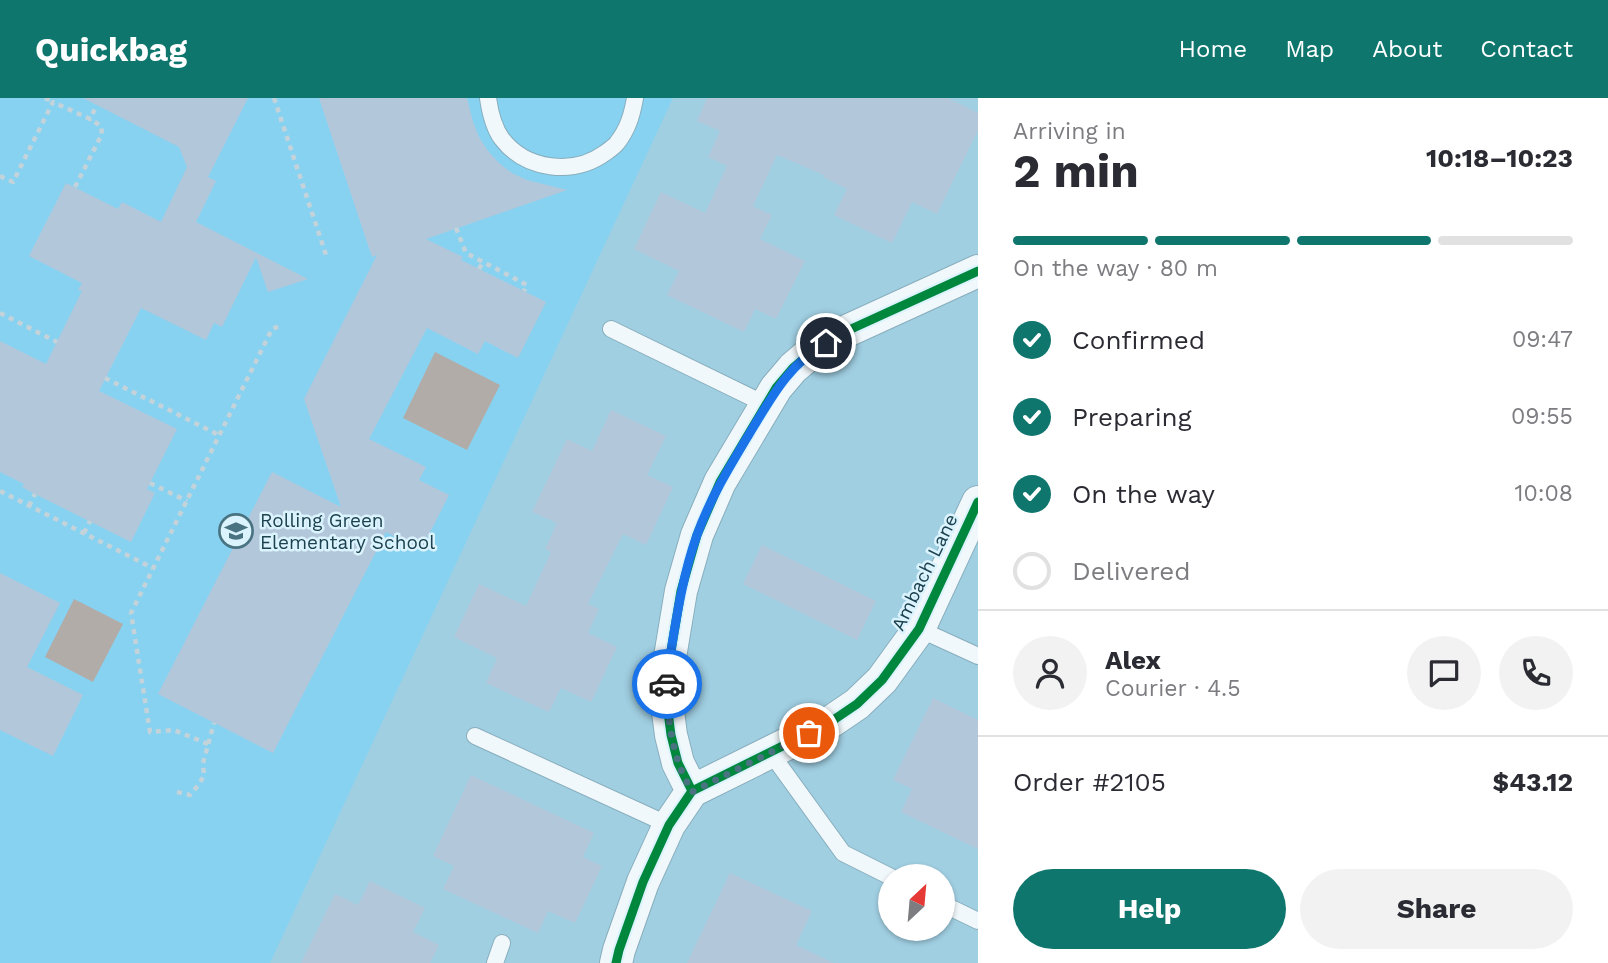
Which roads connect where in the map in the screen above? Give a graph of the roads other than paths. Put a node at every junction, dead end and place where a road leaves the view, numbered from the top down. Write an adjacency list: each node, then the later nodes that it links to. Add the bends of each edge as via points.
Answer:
1 (488, 98): 2 (lane, via 502,139 521,156 545,166 570,168 595,160 616,145)
2 (636, 98)
3 (978, 271): 5 (street, via 814,350 776,388)
4 (611, 328): 5 (lane)
5 (766, 405): 11 (street, via 720,482 697,535 681,591 667,675 667,704 678,763)
6 (978, 502): 7 (street, Ambach Lane)
7 (919, 629): 8 (lane); 10 (street, Ambach Lane, via 882,680 857,704)
8 (978, 656)
9 (475, 736): 12 (lane)
10 (770, 752): 11 (street, Ambach Lane); 13 (lane, via 843,853)
11 (692, 792): 12 (street)
12 (669, 825): 18 (street, via 643,882)
13 (878, 870)
14 (956, 910): 15 (lane)
15 (978, 921)
16 (502, 943): 17 (lane)
17 (495, 963)
18 (616, 963)

